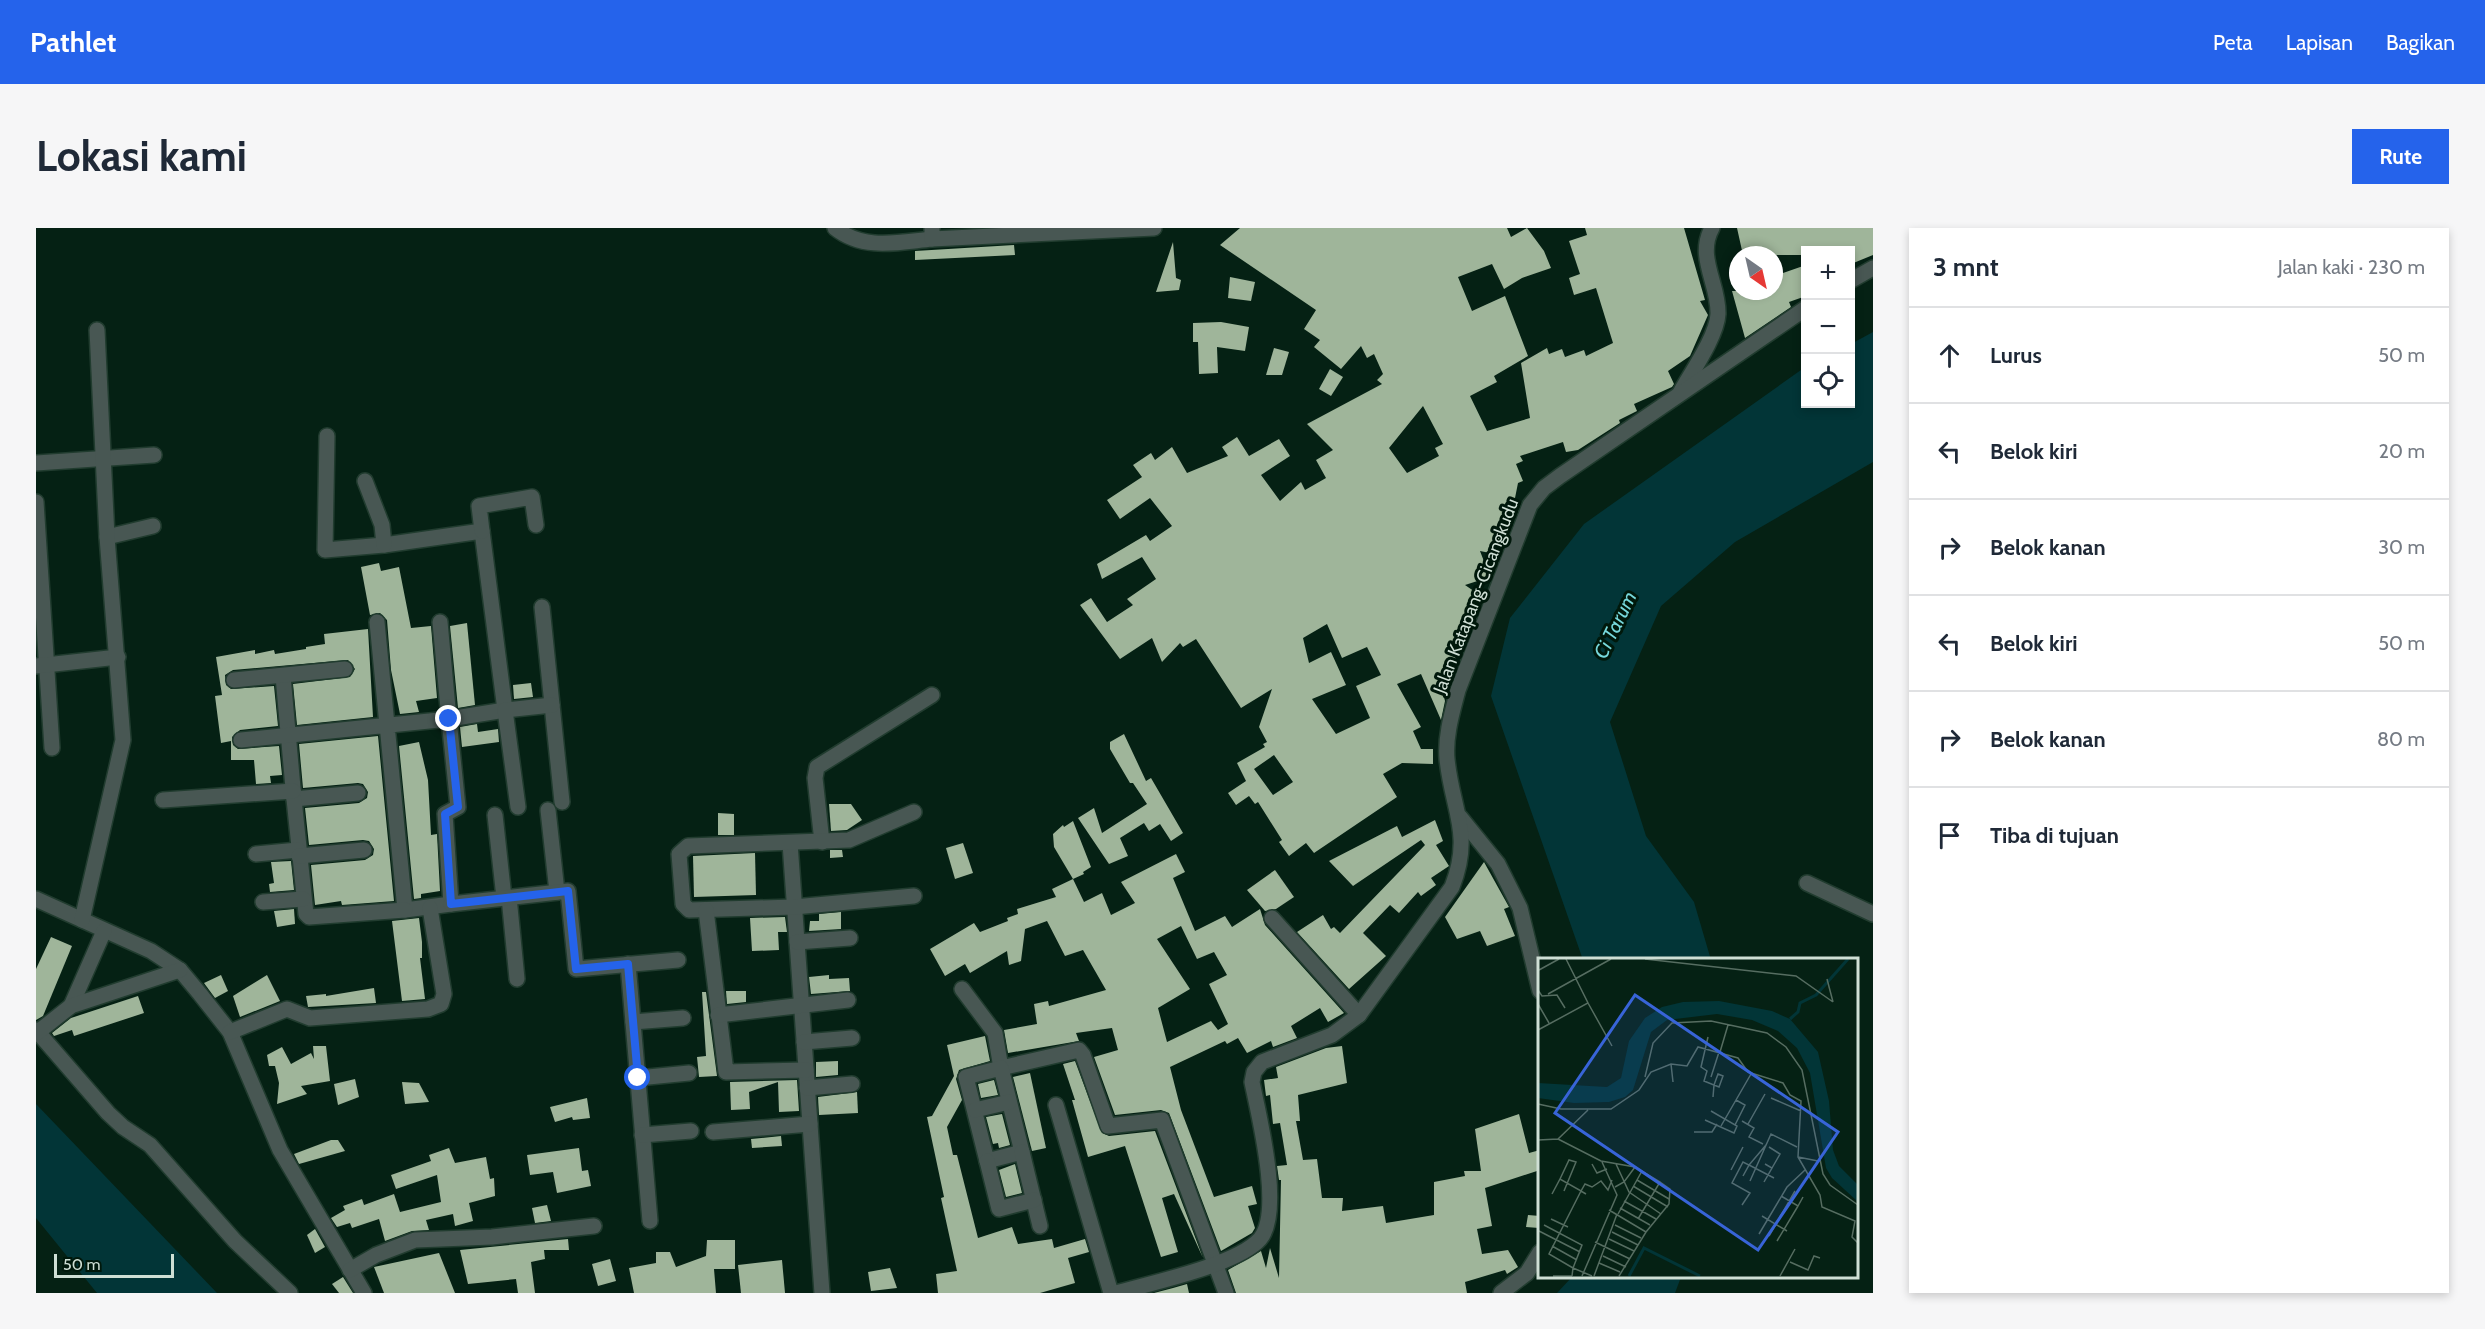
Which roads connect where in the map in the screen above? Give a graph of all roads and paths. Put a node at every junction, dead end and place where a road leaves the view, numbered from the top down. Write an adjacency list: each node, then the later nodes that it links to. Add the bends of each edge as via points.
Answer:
1 (835, 228): 5 (street, via 855,240 874,244)
2 (1152, 228): 4 (street)
3 (1712, 228): 10 (street, Jalan Katapang-Cicangkudu, via 1705,250 1718,316)
4 (1087, 229): 5 (street)
5 (932, 233)
6 (1873, 268): 7 (street)
7 (1855, 279)
8 (1801, 311): 10 (street)
9 (97, 330): 13 (street)
10 (1678, 396): 46 (street, Jalan Katapang-Cicangkudu, via 1560,476 1530,505 1450,718 1447,760)
11 (327, 436): 21 (street, via 325,550)
12 (154, 455): 13 (street)
13 (103, 458): 14 (street); 20 (street)
14 (36, 463)
15 (365, 481): 21 (street, via 382,525)
16 (36, 502): 26 (street)
17 (536, 525): 19 (street, via 532,497 479,506)
18 (153, 526): 20 (street)
19 (482, 531): 21 (street); 32 (street)
20 (107, 537): 25 (street)
21 (384, 545)
22 (542, 607): 31 (street)
23 (377, 622): 34 (street)
24 (440, 622): 33 (street)
25 (118, 657): 26 (street); 66 (street, via 121,760)
26 (41, 666): 37 (street)
27 (345, 669): 28 (street)
28 (284, 676): 29 (street); 35 (street)
29 (234, 680)
30 (932, 695): 47 (street, via 817,767)
31 (552, 705): 32 (street); 41 (street)
32 (505, 711): 33 (street); 42 (street)
33 (449, 719): 34 (street); 59 (street, via 458,807 445,814)
34 (385, 727): 35 (street); 62 (street)
35 (289, 735): 36 (street); 39 (street)
36 (241, 740)
37 (52, 748)
38 (358, 793): 39 (street)
39 (294, 795): 40 (street); 50 (street)
40 (163, 800)
41 (562, 802)
42 (518, 807)
43 (548, 810): 53 (street)
44 (914, 812): 47 (street, via 860,837)
45 (495, 815): 56 (street)
46 (1460, 817): 74 (street, via 1498,864 1520,908); 80 (street, Jalan Katapang-Cicangkudu, via 1460,869 1452,887)
47 (822, 842): 48 (street)
48 (790, 843): 60 (street); 63 (street, via 683,848 679,854 684,907)
49 (364, 850): 50 (street)
50 (299, 853): 51 (street); 55 (street)
51 (256, 854)
52 (1807, 883): 64 (street)
53 (557, 892): 56 (street); 71 (street, via 568,891 576,969)
54 (914, 896): 60 (street)
55 (303, 898): 58 (street); 62 (street, via 303,911 309,917)
56 (506, 898): 59 (street); 73 (street)
57 (36, 899): 66 (street)
58 (263, 902)
59 (451, 904): 61 (street)
60 (794, 907): 63 (street); 69 (street)
61 (430, 908): 62 (street); 84 (street, via 444,994 441,1004 428,1009 310,1018 287,1009)
62 (405, 910)
63 (706, 910): 79 (street)
64 (1873, 914)
65 (1272, 918): 80 (street)
66 (82, 920): 67 (street)
67 (104, 931): 72 (street, via 151,951); 78 (street)
68 (850, 938): 69 (street)
69 (797, 942): 77 (street)
70 (678, 960): 71 (street)
71 (628, 964): 82 (street)
72 (180, 970): 78 (street); 84 (street)
73 (517, 979)
74 (1538, 983)
75 (962, 990): 87 (street, via 995,1033)
76 (848, 1000): 77 (street)
77 (801, 1004): 79 (street); 86 (street)
78 (71, 1006): 83 (street)
79 (718, 1015): 88 (street, via 728,1073)
80 (1359, 1015): 107 (street, Jalan Katapang-Cicangkudu, via 1332,1035 1262,1062 1254,1072 1252,1082 1269,1182 1269,1215 1260,1239 1234,1257)
81 (683, 1018): 82 (street)
82 (633, 1022): 90 (street)
83 (37, 1031): 109 (street, via 108,1113 150,1145 235,1241)
84 (230, 1032): 108 (street, via 280,1150)
85 (852, 1038): 86 (street)
86 (804, 1042): 88 (street)
87 (1000, 1068): 93 (street); 95 (street, via 966,1077); 107 (street, via 1079,1050 1108,1126 1162,1120)
88 (806, 1070): 92 (street)
89 (689, 1073): 90 (street)
90 (638, 1078): 99 (street)
91 (852, 1084): 92 (street)
92 (807, 1088): 96 (street)
93 (1009, 1102): 95 (street); 100 (street)
94 (1056, 1106): 112 (street)
95 (975, 1110): 101 (street)
96 (810, 1124): 98 (street); 111 (street)
97 (691, 1131): 99 (street)
98 (713, 1132)
99 (642, 1135): 103 (street)
100 (1022, 1152): 101 (street); 102 (street)
101 (987, 1161): 102 (street, via 999,1209)
102 (1034, 1200): 105 (street)
103 (650, 1221)
104 (594, 1226): 108 (street, via 492,1237 415,1240)
105 (1040, 1226)
106 (1538, 1255): 114 (street, via 1527,1273)
107 (1216, 1263): 112 (street, Jalan Katapang-Cicangkudu); 113 (street)
108 (350, 1270): 110 (street)
109 (290, 1293)
110 (364, 1293)
111 (822, 1293)
112 (1113, 1293)
113 (1226, 1293)
114 (1501, 1293)

